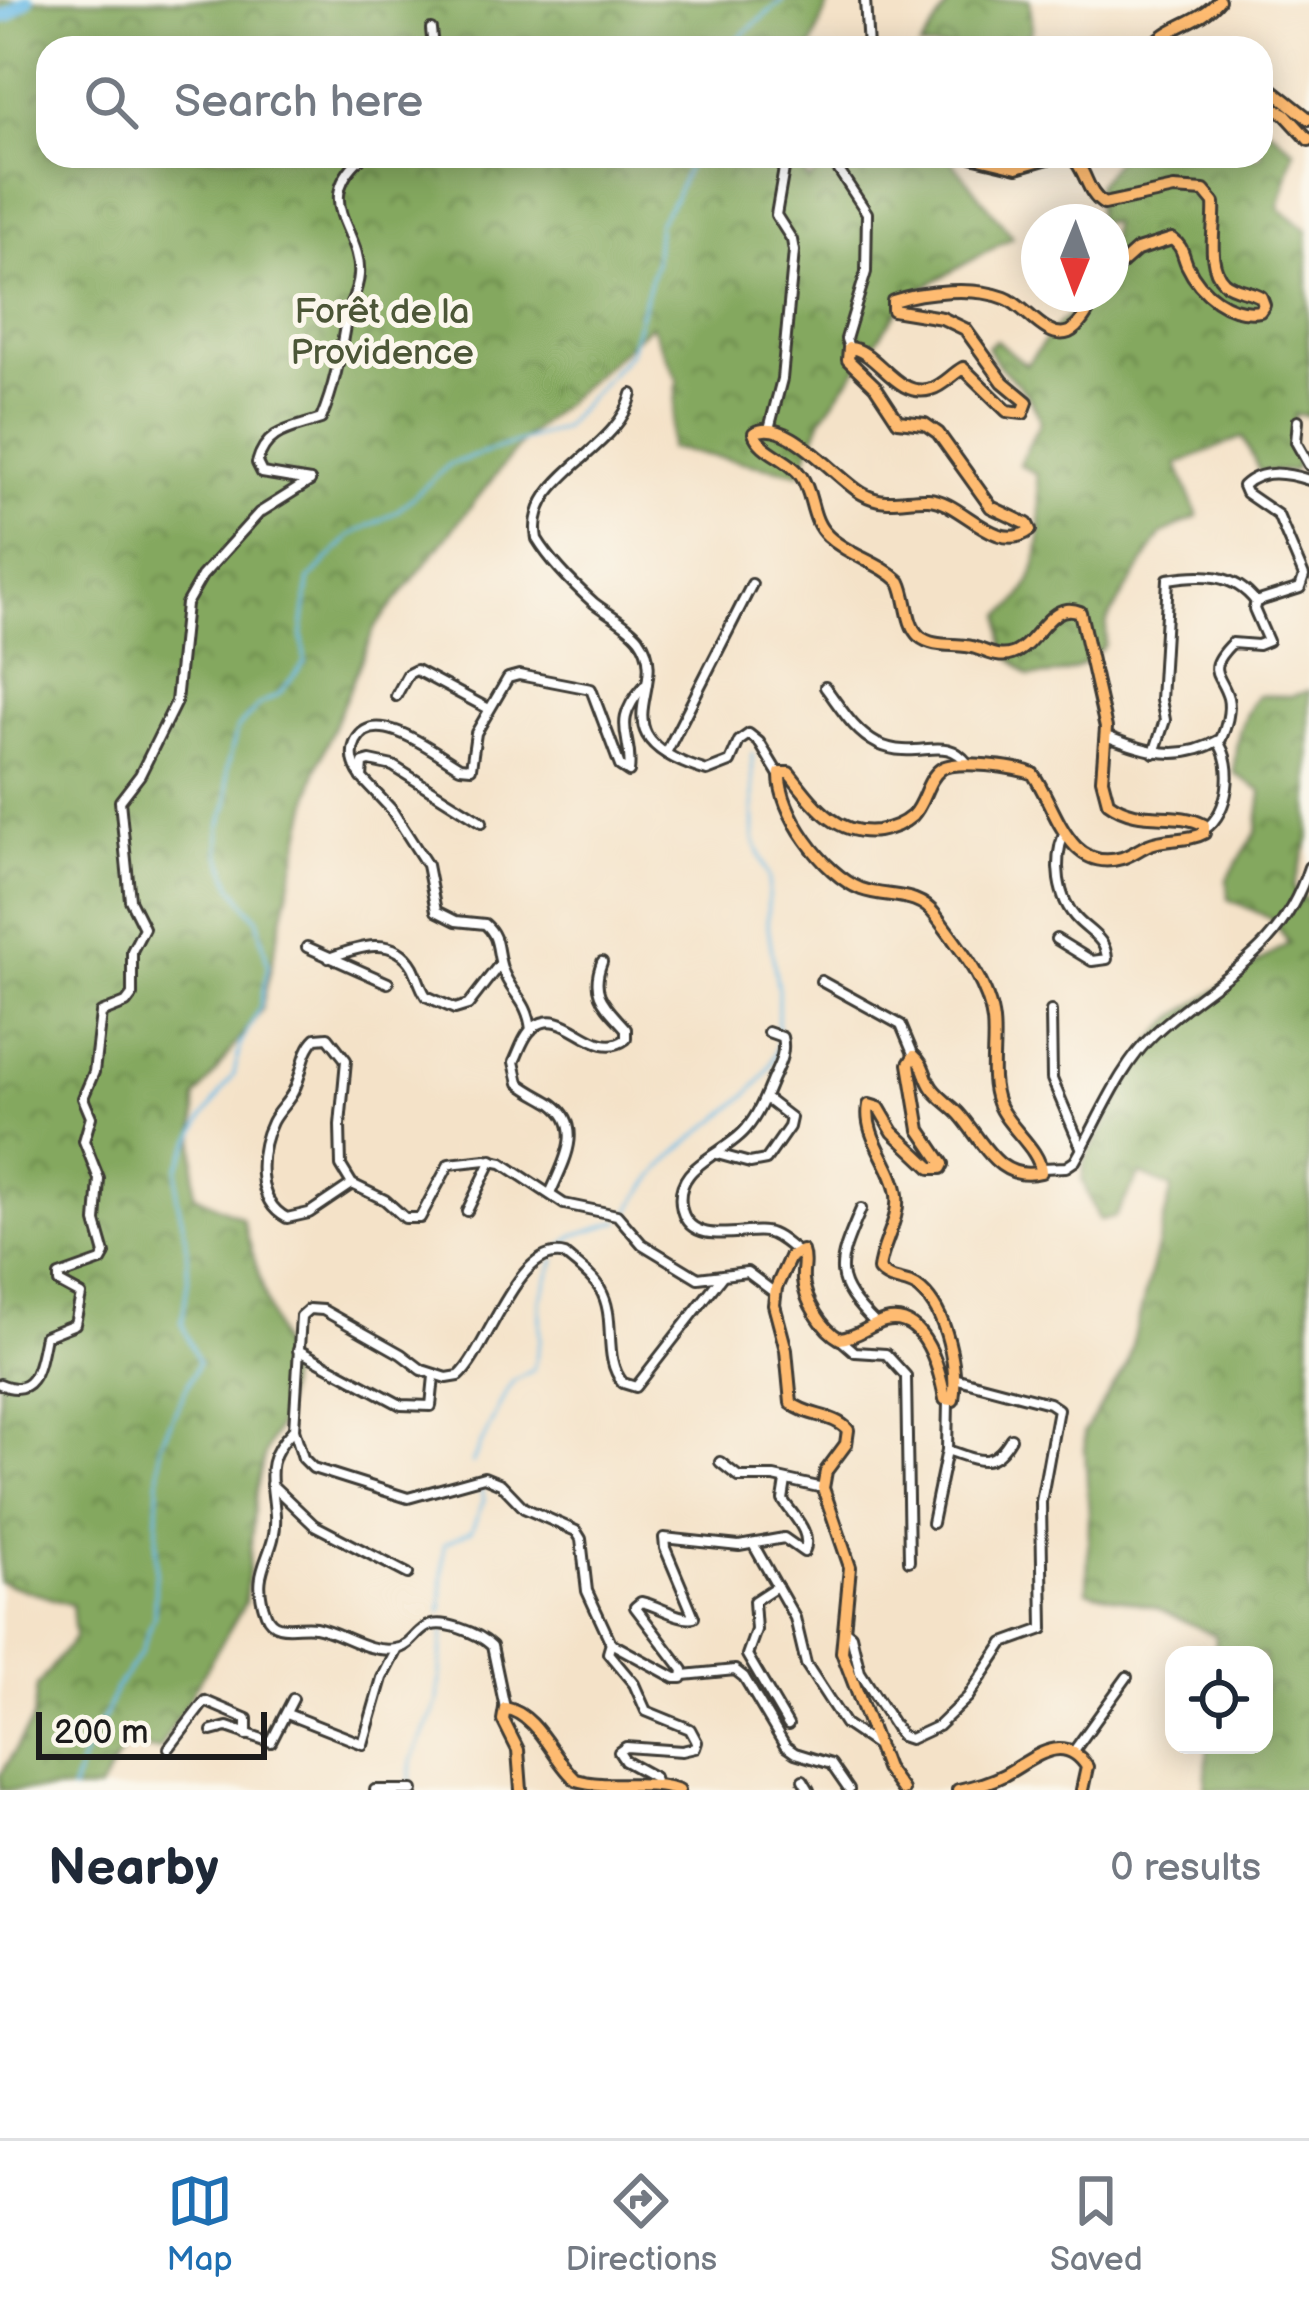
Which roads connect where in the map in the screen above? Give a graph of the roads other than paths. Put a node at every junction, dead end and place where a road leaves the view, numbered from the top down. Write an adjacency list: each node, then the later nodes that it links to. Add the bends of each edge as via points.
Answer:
1 (865, 0): 5 (street)
2 (1220, 0): 6 (main road)
3 (431, 28): 4 (street)
4 (432, 36)
5 (867, 36)
6 (1160, 36)
7 (1273, 90): 9 (main road)
8 (1273, 108): 10 (main road)
9 (1309, 118)
10 (1309, 140)
11 (353, 168): 72 (street, via 343,181 340,216 360,268 334,386 321,419 274,435 257,463 262,473 310,481 259,513 202,576 186,604 176,702 120,801 130,900 144,928 132,951 132,995 100,1013 83,1098 105,1255 59,1276 81,1295 75,1324 45,1336 38,1369 22,1388)
12 (784, 168): 24 (street, via 776,215 794,251)
13 (837, 168): 21 (street, via 866,213 866,272)
14 (1083, 168): 16 (main road)
15 (1104, 204): 17 (main road, via 1204,191 1214,203 1219,274 1264,305 1240,312 1216,300 1172,239)
16 (1104, 204)
17 (1129, 257)
18 (1021, 307): 21 (main road, via 999,296 936,293 893,301 899,314 942,318 971,334 1027,402 1023,413 1007,411 963,368 937,387 915,389)
19 (1027, 312): 20 (main road, via 1063,333)
20 (1085, 312)
21 (849, 348): 24 (main road, via 848,360 892,416 932,427 984,499 1024,521 1028,532 991,532 936,500 877,501 799,441)
22 (632, 394): 29 (street, via 619,426 552,487 535,527 543,549 639,639)
23 (1298, 420): 25 (street, via 1296,442)
24 (769, 429): 33 (main road, via 755,430 755,440 799,472 824,532 903,587 916,633 1007,656 1059,612 1080,612)
25 (1309, 465)
26 (1309, 480): 28 (street, via 1271,474 1243,486 1278,515 1304,576 1300,588)
27 (752, 584): 35 (street)
28 (1256, 602): 34 (street, via 1268,641 1236,641 1223,651 1216,674 1228,704); 36 (street, via 1235,580 1171,578 1165,720)
29 (646, 685): 32 (street, via 626,714 629,772 587,685 512,675); 35 (street, via 644,732)
30 (825, 686): 37 (street, via 876,743 910,753 946,746)
31 (396, 696): 32 (street, via 416,670)
32 (490, 709): 39 (street, via 471,768 398,731 373,728 353,750)
33 (1106, 736): 36 (street); 41 (main road, via 1108,802 1131,815 1196,820)
34 (1217, 742): 36 (street); 41 (street, via 1227,760 1225,797)
35 (666, 753): 38 (street, via 717,770 749,734)
36 (1154, 753)
37 (968, 765): 38 (main road, via 940,769 908,820 873,831 837,824 789,773); 42 (main road, via 1033,774)
38 (779, 775): 59 (main road, via 792,821 841,876 862,890 929,907 968,964 991,1010 996,1099)
39 (362, 778): 40 (street, via 366,761 393,766); 48 (street, via 427,865 436,911 490,928)
40 (482, 822)
41 (1205, 829): 42 (main road, via 1106,861 1078,851)
42 (1064, 834): 44 (street, via 1063,896 1104,944 1107,959 1092,961)
43 (1309, 867): 56 (street, via 1286,922 1267,944 1150,1038)
44 (1056, 939)
45 (307, 947): 46 (street)
46 (329, 958): 48 (street, via 382,945 412,965 426,996 455,1009 468,1005); 50 (street)
47 (602, 962): 52 (street, via 599,998 626,1029 623,1043 600,1046 557,1023)
48 (500, 964): 52 (street)
49 (821, 981): 54 (street, via 901,1025)
50 (388, 983)
51 (1051, 1011): 56 (street, via 1052,1079)
52 (531, 1030): 61 (street, via 515,1077 561,1112 571,1132)
53 (768, 1032): 55 (street, via 784,1044)
54 (914, 1056): 59 (main road, via 993,1159 1021,1174); 71 (main road, via 920,1130 943,1164 932,1168 892,1132 879,1108 868,1107 897,1192 879,1270 925,1294)
55 (765, 1098): 57 (street, via 746,1129); 57 (street, via 791,1118 770,1156 756,1163)
56 (1081, 1151): 59 (street, via 1066,1167)
57 (716, 1153): 64 (street, via 683,1184 686,1219 719,1235 765,1232)
58 (493, 1160): 60 (street, via 449,1164 415,1220); 61 (street); 63 (street)
59 (1042, 1168)
60 (352, 1184): 60 (street, via 309,1213 287,1217 262,1178 271,1125 316,1038 328,1037 346,1060 339,1149)
61 (550, 1194): 65 (street, via 574,1208 617,1215 642,1244 698,1278)
62 (861, 1209): 67 (street, via 841,1273 854,1304)
63 (467, 1210)
64 (796, 1251): 66 (main road); 68 (main road, via 806,1258 808,1298)
65 (723, 1275): 66 (street, via 747,1272); 70 (street, via 632,1387 613,1367 600,1289 565,1255 550,1252 501,1306 466,1369)
66 (775, 1293): 80 (main road, via 791,1403 848,1430)
67 (877, 1325): 68 (main road); 73 (main road, via 892,1320 913,1329 931,1349)
68 (840, 1339): 83 (street, via 855,1352 886,1354 906,1376)
69 (297, 1349): 70 (street, via 408,1407 431,1406); 70 (street, via 301,1316 316,1308); 74 (street)
70 (434, 1376)
71 (953, 1377): 73 (main road); 86 (street, via 1058,1409 1040,1502 1043,1629 1004,1643 968,1697 910,1739 863,1677)
72 (0, 1384)
73 (948, 1402): 76 (street)
74 (294, 1429): 79 (street, via 274,1454); 87 (street, via 303,1458 320,1472 408,1498 484,1477 524,1508 568,1525 581,1539 587,1591)
75 (1011, 1438): 76 (street, via 994,1460)
76 (947, 1450): 81 (street)
77 (720, 1462): 78 (street, via 739,1477)
78 (786, 1481): 80 (street); 82 (street, via 782,1500 808,1549 800,1552 784,1538)
79 (270, 1483): 84 (street, via 314,1525); 88 (street, via 275,1530 259,1585 267,1618)
80 (823, 1489): 86 (main road, via 848,1555)
81 (932, 1523)
82 (753, 1544): 85 (street); 89 (street, via 664,1538 694,1616 635,1607)
83 (909, 1561)
84 (408, 1574)
85 (777, 1586): 94 (street, via 754,1601 747,1654); 97 (street, via 806,1664 845,1724)
86 (844, 1630): 97 (main road, via 844,1662)
87 (610, 1643): 89 (street); 101 (street, via 608,1653 645,1710 696,1738 689,1750 619,1752)
88 (398, 1649): 92 (street, via 436,1624 485,1640); 93 (street, via 363,1744)
89 (683, 1675): 108 (street, via 744,1676 785,1746 831,1764)
90 (1127, 1677): 99 (street)
91 (293, 1699): 93 (street)
92 (505, 1708): 101 (main road, via 545,1738 576,1780); 105 (main road)
93 (286, 1714): 96 (street, via 271,1742)
94 (788, 1724)
95 (212, 1731): 96 (street)
96 (247, 1735): 98 (street, via 248,1719 205,1701)
97 (876, 1745): 109 (main road)
98 (169, 1748)
99 (1073, 1752): 110 (main road, via 1046,1750); 111 (main road, via 1088,1767)
100 (803, 1780): 107 (street)
101 (656, 1786): 106 (main road)
102 (402, 1788): 103 (street); 104 (street)
103 (375, 1790)
104 (413, 1790)
105 (521, 1790)
106 (679, 1790)
107 (808, 1790)
108 (849, 1790)
109 (902, 1790)
110 (958, 1790)
111 (1082, 1790)

